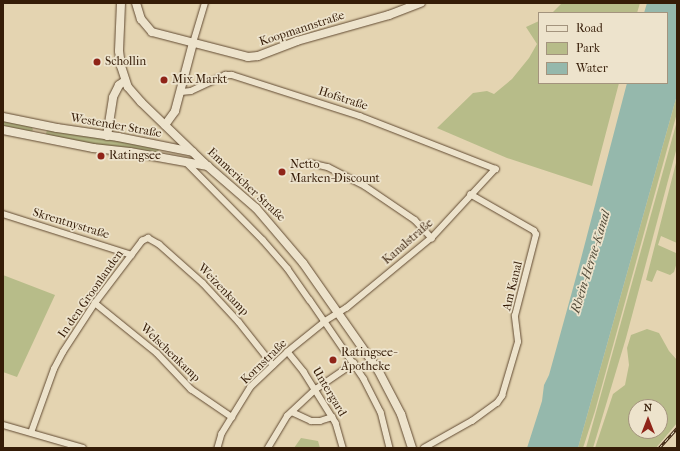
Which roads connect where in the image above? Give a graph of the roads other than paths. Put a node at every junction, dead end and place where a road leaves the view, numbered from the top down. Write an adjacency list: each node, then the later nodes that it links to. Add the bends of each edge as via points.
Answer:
1 (121, 3): 6 (main road, Emmericher Straße, via 119,51)
2 (136, 3): 5 (main road, Koopmannstraße, via 141,18 152,32)
3 (205, 3): 5 (street)
4 (420, 3): 5 (main road, Koopmannstraße, via 253,57)
5 (193, 43): 7 (main road)
6 (125, 81): 10 (main road, Emmericher Straße, via 134,95); 13 (main road, via 119,85 113,97)
7 (181, 92): 10 (main road, via 175,111); 18 (street, Hofstraße, via 191,91 225,75 232,75 360,116)
8 (3, 117): 9 (main road, Westender Straße)
9 (35, 124): 12 (main road, via 36,130); 13 (main road, Westender Straße)
10 (165, 125): 14 (main road, Emmericher Straße)
11 (3, 130): 12 (main road, Westender Straße)
12 (31, 136): 15 (main road, Westender Straße)
13 (108, 136): 14 (main road, Westender Straße)
14 (194, 152): 15 (main road, via 191,160); 17 (main road, Emmericher Straße)
15 (186, 162): 17 (main road, Westender Straße); 19 (street, Emmericher Straße)
16 (310, 163): 23 (street, via 328,167 365,186 416,220)
17 (204, 164): 19 (street); 26 (main road, Emmericher Straße, via 240,193 271,224)
18 (496, 169): 20 (street, Kanalstraße)
19 (198, 173): 27 (street, Emmericher Straße, via 288,269)
20 (471, 195): 23 (street, Kanalstraße); 43 (street, Am Kanal, via 534,231 536,235 516,316 518,342 502,396 497,403 472,421)
21 (3, 214): 24 (street, Skrentnystraße)
22 (148, 238): 24 (street, In den Groonlanden, via 142,241); 30 (street, Weizenkamp, via 154,240 203,283 239,322)
23 (432, 238): 26 (street, Kanalstraße)
24 (132, 255): 25 (street, In den Groonlanden)
25 (95, 303): 33 (street, Welschenkamp, via 157,353 191,389); 36 (street, In den Groonlanden, via 54,369)
26 (339, 313): 27 (street, Kanalstraße); 42 (main road, Emmericher Straße, via 378,370 396,403)
27 (325, 322): 28 (street, Kornstraße); 29 (street, Emmericher Straße)
28 (288, 352): 30 (street, Kornstraße); 31 (street, Untergard)
29 (354, 363): 31 (street); 41 (street, Emmericher Straße, via 381,412)
30 (273, 365): 33 (street, Kornstraße, via 251,387)
31 (316, 389): 32 (street); 34 (street, Untergard)
32 (292, 412): 34 (street, via 311,421); 39 (street)
33 (232, 417): 38 (street, Kornstraße, via 222,434)
34 (332, 417): 40 (street, Untergard)
35 (3, 425): 36 (street)
36 (31, 433): 37 (street)
37 (83, 448)
38 (218, 448)
39 (268, 448)
40 (343, 448)
41 (390, 448)
42 (412, 448)
43 (424, 448)

